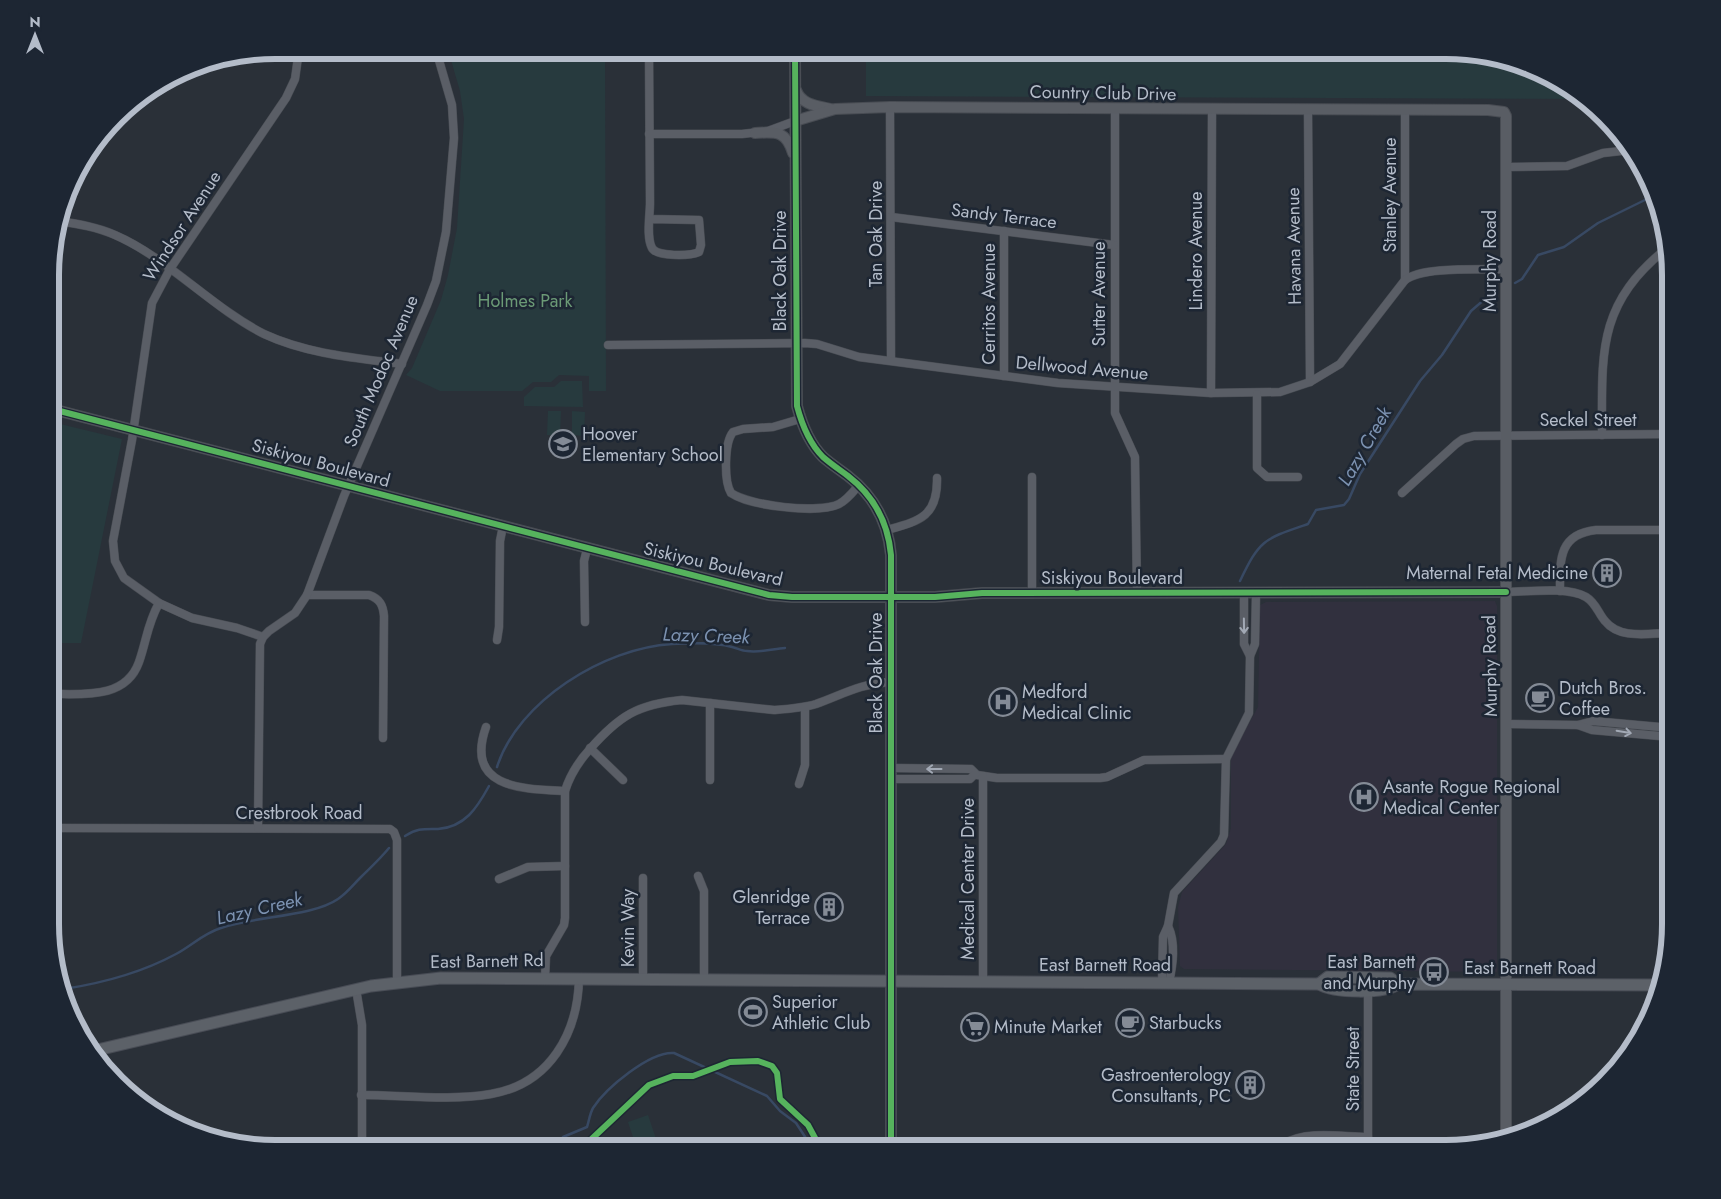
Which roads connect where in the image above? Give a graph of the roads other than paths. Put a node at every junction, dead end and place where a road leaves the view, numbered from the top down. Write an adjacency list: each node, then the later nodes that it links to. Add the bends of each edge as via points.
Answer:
1 (298, 59): 24 (street, Windsor Avenue, via 296,79 286,98)
2 (439, 59): 30 (street, South Modoc Avenue, via 454,119 446,232 436,281)
3 (649, 59): 14 (street)
4 (795, 59): 5 (street, Black Oak Drive)
5 (795, 88): 7 (street, via 798,96 806,102); 12 (street, Black Oak Drive)
6 (890, 107): 7 (street, Country Club Drive); 8 (street, Country Club Drive); 18 (street, Tan Oak Drive)
7 (835, 109): 12 (street, Country Club Drive)
8 (1115, 110): 9 (street, Country Club Drive); 22 (street, Sutter Avenue)
9 (1212, 110): 10 (street, Country Club Drive); 34 (street, Lindero Avenue)
10 (1308, 110): 11 (street, Country Club Drive); 32 (street, Havana Avenue)
11 (1405, 110): 17 (street, Country Club Drive, via 1504,112); 26 (street, Stanley Avenue)
12 (795, 122): 13 (street, Country Club Drive); 16 (street, Black Oak Drive)
13 (755, 133): 14 (street, Country Club Drive); 16 (street, via 782,135 790,143)
14 (649, 134): 19 (street)
15 (1623, 150): 17 (street, via 1610,151 1567,166)
16 (795, 159): 27 (street, Black Oak Drive)
17 (1506, 167): 25 (street, Murphy Road)
18 (891, 217): 21 (street, Sandy Terrace); 29 (street, Tan Oak Drive)
19 (650, 219): 19 (street, via 699,220 699,252 657,253 650,242)
20 (65, 223): 24 (street, via 116,235)
21 (1004, 231): 22 (street, Sandy Terrace); 31 (street, Cerritos Avenue)
22 (1114, 245): 33 (street, Sutter Avenue)
23 (1661, 253): 39 (street, via 1626,287 1611,319 1603,349)
24 (170, 269): 30 (street, via 234,316 267,335 306,349); 38 (street, Windsor Avenue, via 152,303)
25 (1506, 269): 26 (street, via 1426,272); 41 (street, Murphy Road)
26 (1405, 280): 32 (street, Dellwood Avenue, via 1340,364)
27 (795, 343): 28 (street, Dellwood Avenue); 29 (street, Dellwood Avenue, via 817,344 859,357); 37 (street, Black Oak Drive, via 795,390)
28 (608, 345)
29 (891, 360): 31 (street, Dellwood Avenue)
30 (402, 364): 46 (street, South Modoc Avenue)
31 (1004, 376): 33 (street, Dellwood Avenue)
32 (1310, 382): 35 (street, Dellwood Avenue, via 1286,391)
33 (1114, 388): 34 (street, Dellwood Avenue); 55 (street, Sutter Avenue, via 1116,421 1135,457)
34 (1211, 393): 35 (street, Dellwood Avenue)
35 (1256, 394): 44 (street, via 1257,468 1267,477)
36 (59, 411): 38 (street, Siskiyou Boulevard)
37 (800, 419): 45 (street, Black Oak Drive, via 820,453); 45 (street, via 773,428 733,432 727,444 727,484 732,493 762,503 821,508 838,504)
38 (133, 430): 46 (street, Siskiyou Boulevard); 60 (street, Windsor Avenue, via 113,552 124,578)
39 (1602, 434): 40 (street, Seckel Street); 41 (street, Seckel Street)
40 (1662, 434)
41 (1506, 436): 47 (street, Seckel Street, via 1463,439); 53 (street, Murphy Road)
42 (1032, 477): 54 (street)
43 (937, 478): 49 (street, via 937,490 930,510 914,522)
44 (1298, 478)
45 (859, 485): 49 (street, Black Oak Drive, via 878,509)
46 (348, 486): 48 (street, Siskiyou Boulevard); 58 (street, South Modoc Avenue)
47 (1402, 493)
48 (503, 526): 51 (street, Siskiyou Boulevard); 64 (street)
49 (887, 530): 59 (street, Black Oak Drive, via 891,555)
50 (1662, 530): 52 (street, via 1584,531 1562,552)
51 (587, 549): 59 (street, Siskiyou Boulevard, via 769,595); 61 (street, via 584,561)
52 (1560, 591): 53 (street, Siskiyou Boulevard); 62 (street, Siskiyou Boulevard, via 1586,597 1605,622 1618,631)
53 (1506, 592): 57 (street, Siskiyou Boulevard); 70 (street, Murphy Road)
54 (1032, 593): 55 (street, Siskiyou Boulevard); 59 (street, Siskiyou Boulevard)
55 (1137, 593): 56 (street, Siskiyou Boulevard)
56 (1244, 594): 57 (street, Siskiyou Boulevard); 65 (street, one-way to 65, via 1244,644)
57 (1256, 594): 65 (street, via 1255,644)
58 (307, 595): 63 (street, South Modoc Avenue, via 295,613); 75 (street, via 369,595 382,604)
59 (891, 597): 66 (street, Black Oak Drive)
60 (159, 603): 63 (street, Windsor Avenue, via 192,618); 67 (street, via 148,625 139,662 125,684 101,693)
61 (585, 622)
62 (1662, 633)
63 (263, 637): 85 (street, via 258,660)
64 (497, 640)
65 (1250, 656): 77 (street, via 1248,719)
66 (890, 682): 69 (street, via 859,686); 78 (street, Black Oak Drive)
67 (59, 694)
68 (710, 703): 69 (street, via 774,710); 76 (street, via 682,700 638,709 614,722); 81 (street)
69 (805, 707): 82 (street, via 805,765)
70 (1507, 724): 71 (street); 100 (street, Murphy Road)
71 (1578, 725): 73 (street, via 1593,721); 74 (street, one-way to 74, via 1592,730)
72 (486, 727): 83 (street, via 482,739 483,756 490,773 497,780 524,789)
73 (1662, 727)
74 (1662, 736)
75 (384, 738)
76 (590, 748): 80 (street); 83 (street, via 573,772)
77 (1226, 759): 79 (street, Medical Center Drive, via 1144,760 1100,778); 97 (street, via 1224,835 1215,850 1174,893 1163,937)
78 (891, 774): 79 (street, Medical Center Drive, via 971,769); 94 (street, Black Oak Drive)
79 (979, 775): 95 (street, Medical Center Drive)
80 (623, 780)
81 (710, 780)
82 (799, 784)
83 (565, 792): 86 (street)
84 (59, 828): 85 (street, Crestbrook Road)
85 (258, 828): 96 (street, Crestbrook Road, via 384,828 394,832 397,845)
86 (565, 866): 89 (street, via 528,867); 90 (street, via 564,925 546,956)
87 (698, 876): 93 (street, via 704,891)
88 (643, 878): 92 (street, Kevin Way)
89 (499, 879)
90 (545, 978): 91 (main road, East Barnett Rd); 96 (main road, East Barnett Rd, via 450,978)
91 (579, 978): 92 (main road, East Barnett Rd); 105 (street, via 578,1001 569,1034 554,1057 524,1082 475,1096)
92 (643, 978): 93 (main road, East Barnett Rd)
93 (704, 980): 94 (main road, East Barnett Rd)
94 (890, 981): 95 (main road, East Barnett Road); 109 (street, Black Oak Drive)
95 (983, 981): 97 (main road, East Barnett Road)
96 (397, 982): 102 (main road, East Barnett Rd)
97 (1166, 982): 98 (main road, East Barnett Road)
98 (1319, 984): 99 (main road, East Barnett Road, via 1328,977 1337,977 1390,978); 103 (main road, East Barnett Road, via 1328,989)
99 (1398, 984): 100 (main road, East Barnett Road); 103 (main road, East Barnett Road, via 1390,990)
100 (1507, 985): 101 (main road, East Barnett Road); 106 (street, Murphy Road)
101 (1653, 985)
102 (356, 989): 104 (main road, East Barnett Rd); 105 (street, via 362,1025)
103 (1368, 990): 107 (street, State Street)
104 (99, 1050)
105 (362, 1095): 108 (street)
106 (1506, 1132)
107 (1368, 1137): 110 (street)
108 (362, 1140)
109 (892, 1140)
110 (1290, 1140)

